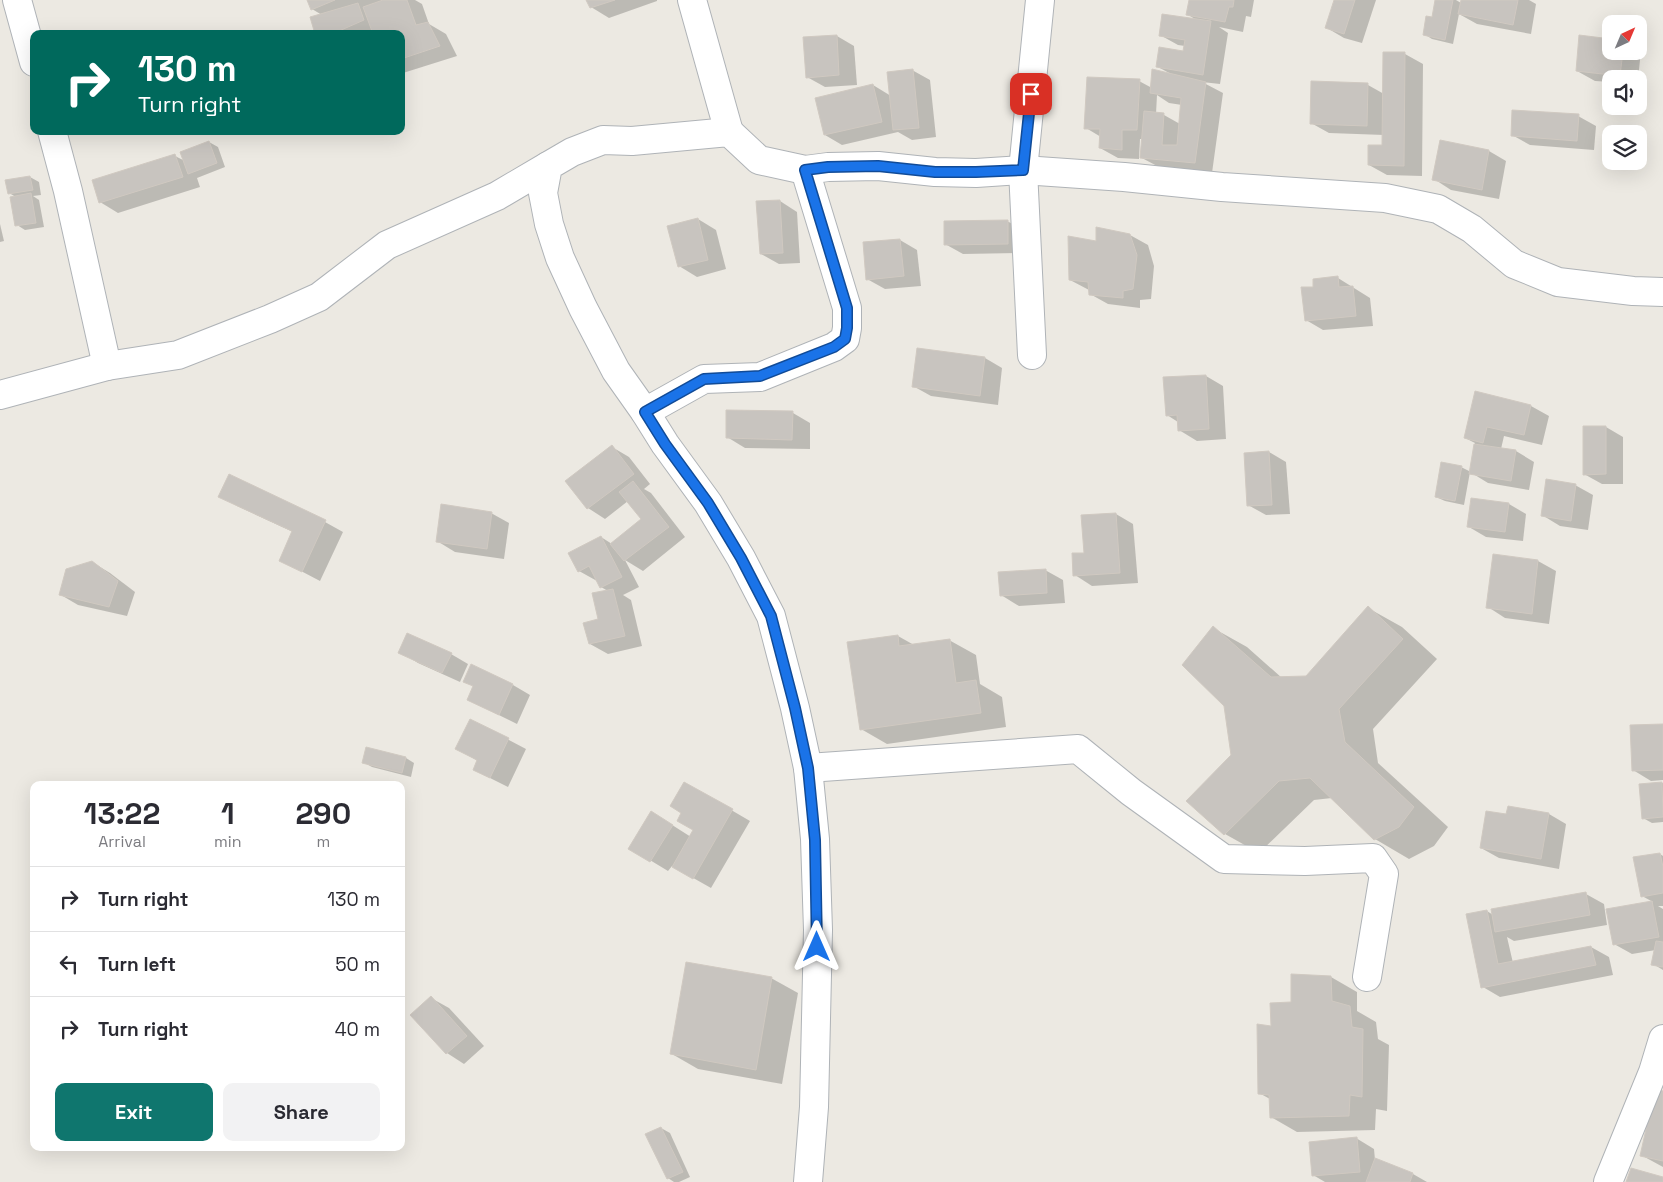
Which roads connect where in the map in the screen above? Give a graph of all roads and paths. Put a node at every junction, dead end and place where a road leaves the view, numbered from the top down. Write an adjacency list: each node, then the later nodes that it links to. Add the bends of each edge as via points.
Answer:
1 (17, 0): 4 (street)
2 (692, 0): 5 (street)
3 (1040, 0): 9 (street)
4 (30, 47)
5 (729, 132): 7 (street, via 632,141 603,140); 8 (street, via 759,160)
6 (53, 135): 12 (street)
7 (548, 166): 12 (street, via 497,196 388,245 319,297 178,355); 14 (street, via 543,193 560,258 616,371)
8 (805, 170): 9 (street, via 878,166 935,172); 14 (street, via 847,308 845,339 834,347 760,376 704,379)
9 (1023, 170): 10 (street, via 1222,188 1385,198 1438,209 1472,230 1514,264 1558,282); 11 (street)
10 (1663, 292)
11 (1032, 355)
12 (107, 366): 13 (street)
13 (0, 395)
14 (645, 412): 15 (street, via 708,503 771,616)
15 (808, 768): 16 (street, via 1078,749 1224,859 1305,861 1373,858 1384,874); 19 (street, via 815,840 818,930 814,1098)
16 (1367, 977)
17 (1663, 1039): 18 (street)
18 (1658, 1073): 20 (street)
19 (808, 1182)
20 (1608, 1182)

